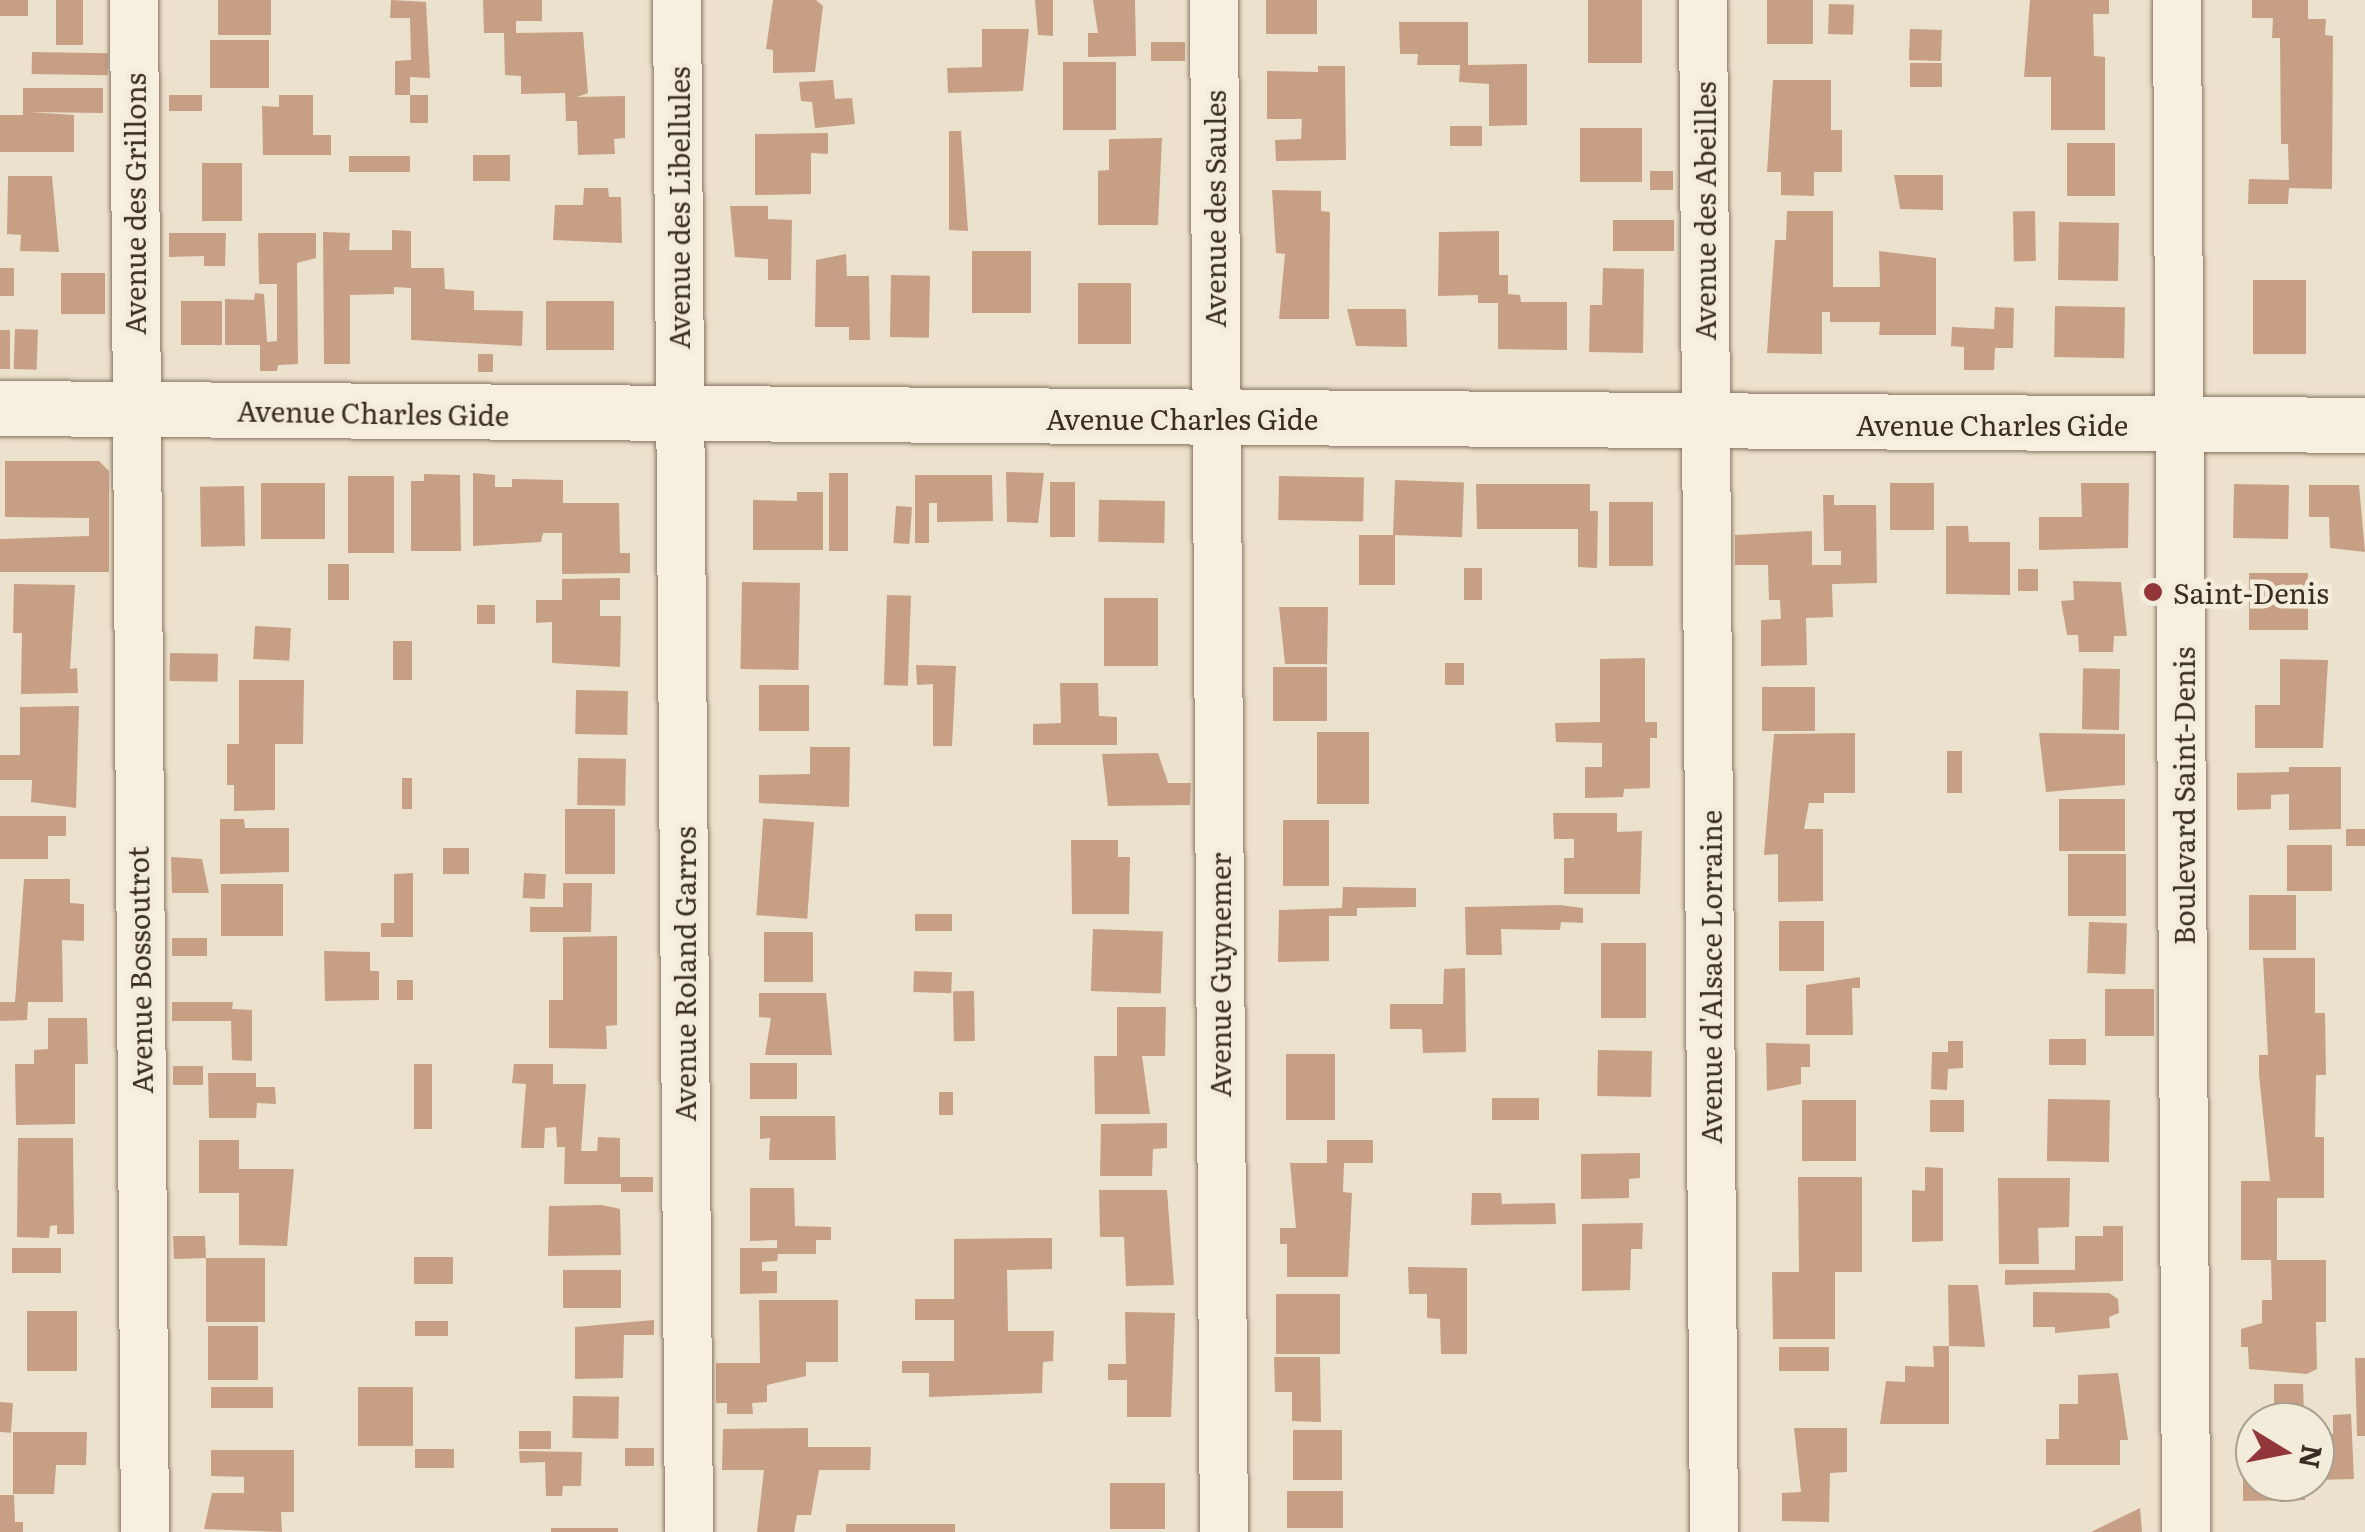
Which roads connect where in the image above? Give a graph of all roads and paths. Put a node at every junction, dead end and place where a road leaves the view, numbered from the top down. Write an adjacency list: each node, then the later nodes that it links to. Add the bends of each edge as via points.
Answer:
1 (134, 0): 7 (street, Avenue des Grillons)
2 (676, 0): 8 (street, Avenue des Libellules)
3 (1214, 0): 9 (street, Avenue des Saules)
4 (1703, 0): 10 (street, Avenue des Abeilles)
5 (2177, 0): 11 (street, Boulevard Saint-Denis)
6 (0, 408): 7 (street, Avenue Charles Gide)
7 (133, 408): 8 (street, Avenue Charles Gide); 13 (street, Avenue Bossoutrot)
8 (680, 416): 9 (street, Avenue Charles Gide); 14 (street, Avenue Roland Garros)
9 (1215, 417): 10 (street, Avenue Charles Gide); 15 (street, Avenue Guynemer)
10 (1706, 422): 11 (street, Avenue Charles Gide); 16 (street, Avenue d'Alsace Lorraine)
11 (2181, 424): 12 (street, Avenue Charles Gide); 17 (street, Boulevard Saint-Denis)
12 (2365, 425)
13 (145, 1532)
14 (689, 1532)
15 (1224, 1532)
16 (1714, 1532)
17 (2186, 1532)

